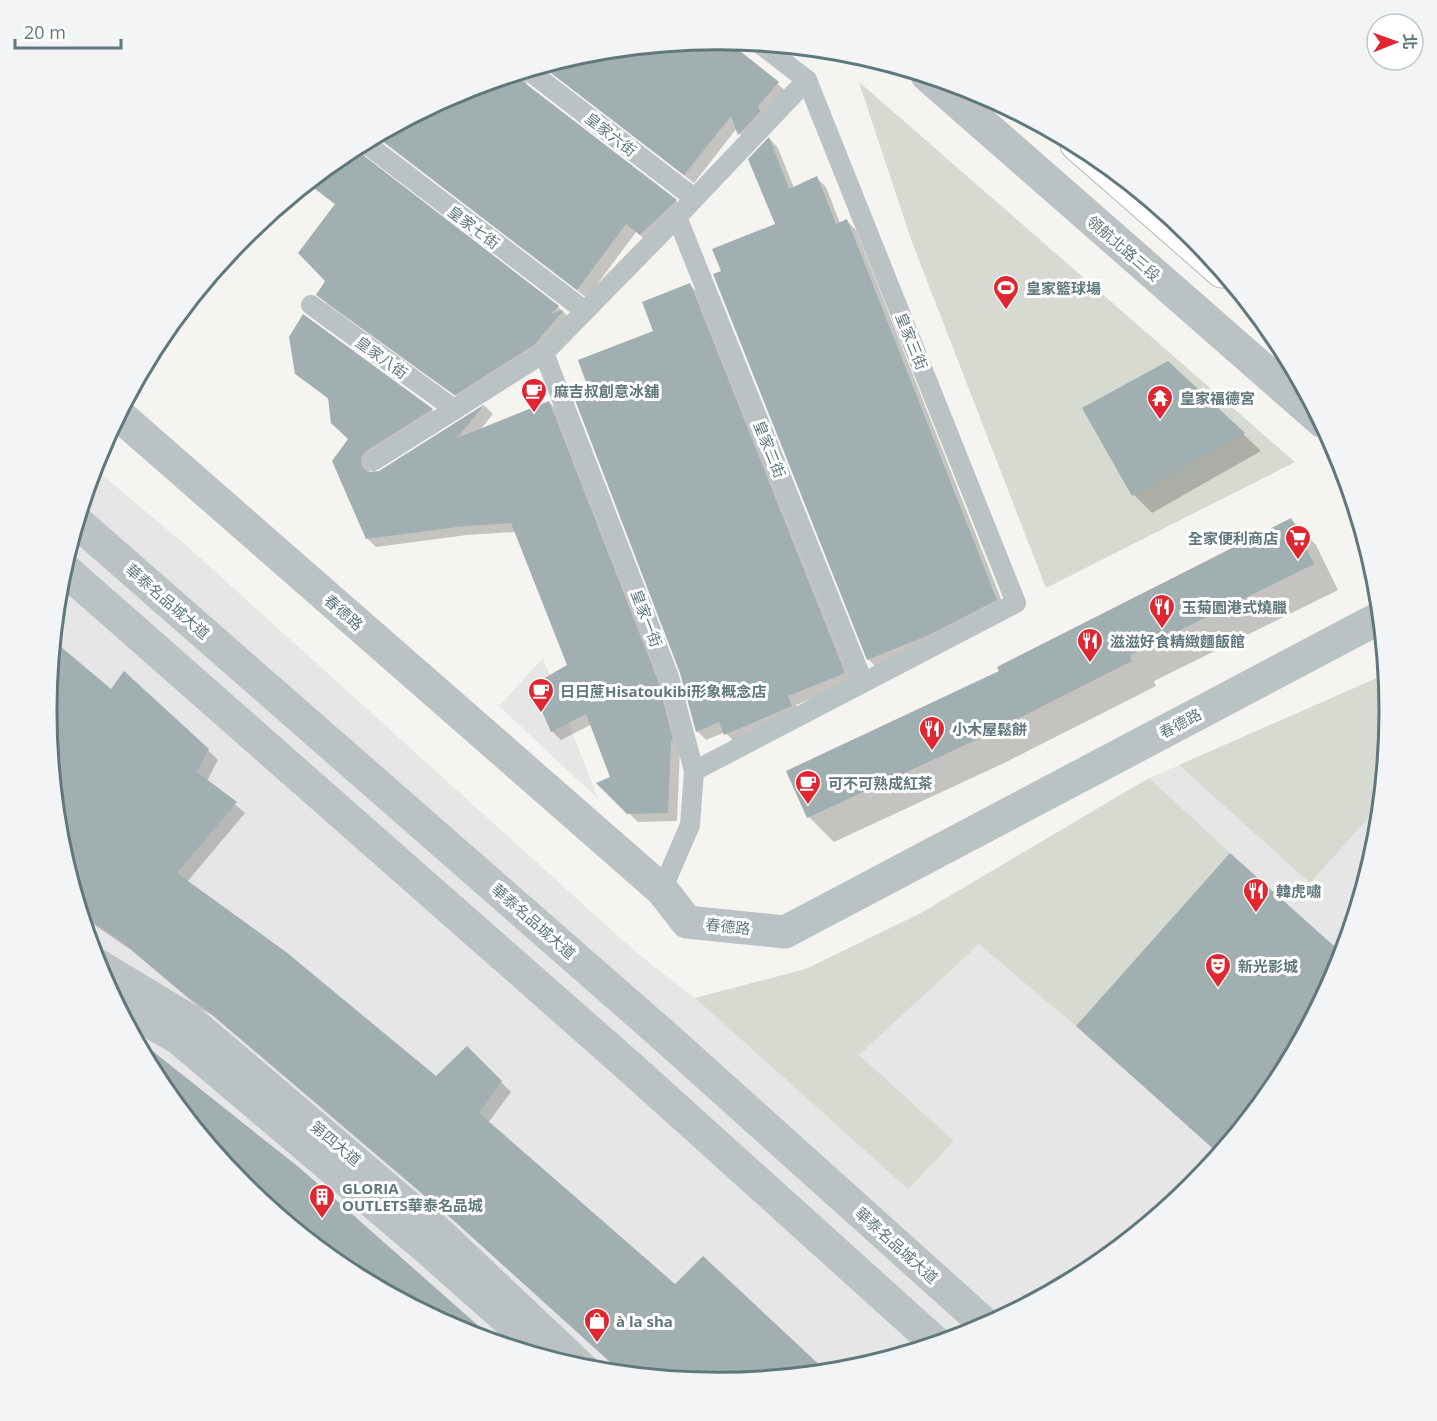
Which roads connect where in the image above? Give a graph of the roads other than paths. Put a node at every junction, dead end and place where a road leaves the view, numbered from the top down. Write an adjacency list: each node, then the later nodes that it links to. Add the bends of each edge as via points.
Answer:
1 (770, 52): 3 (lane)
2 (535, 76): 6 (lane, 皇家六街)
3 (807, 80): 6 (lane); 18 (lane, 皇家三街, via 1016,603)
4 (944, 90): 11 (street, 領航北路三段)
5 (372, 148): 9 (lane, 皇家七街)
6 (694, 198): 7 (lane)
7 (677, 217): 9 (lane); 18 (lane, 皇家二街)
8 (311, 305): 12 (lane, 皇家八街)
9 (585, 311): 10 (lane)
10 (544, 353): 12 (lane); 19 (lane, 皇家一街, via 669,677)
11 (1305, 407)
12 (454, 409): 14 (lane)
13 (125, 420): 20 (street, 春德路)
14 (373, 461)
15 (84, 528): 23 (street, 華泰名品城大道, via 652,1025)
16 (72, 575): 24 (street, via 630,1066)
17 (1373, 621): 20 (street, 春德路, via 785,932 687,922)
18 (863, 682): 19 (lane)
19 (694, 771): 20 (lane, 皇家一街, via 690,825)
20 (662, 890)
21 (111, 971): 26 (street, 第四大道, via 190,1018 439,1230)
22 (132, 1014): 25 (street, 第四大道, via 177,1040)
23 (978, 1318)
24 (929, 1337)
25 (532, 1344)
26 (571, 1355)

